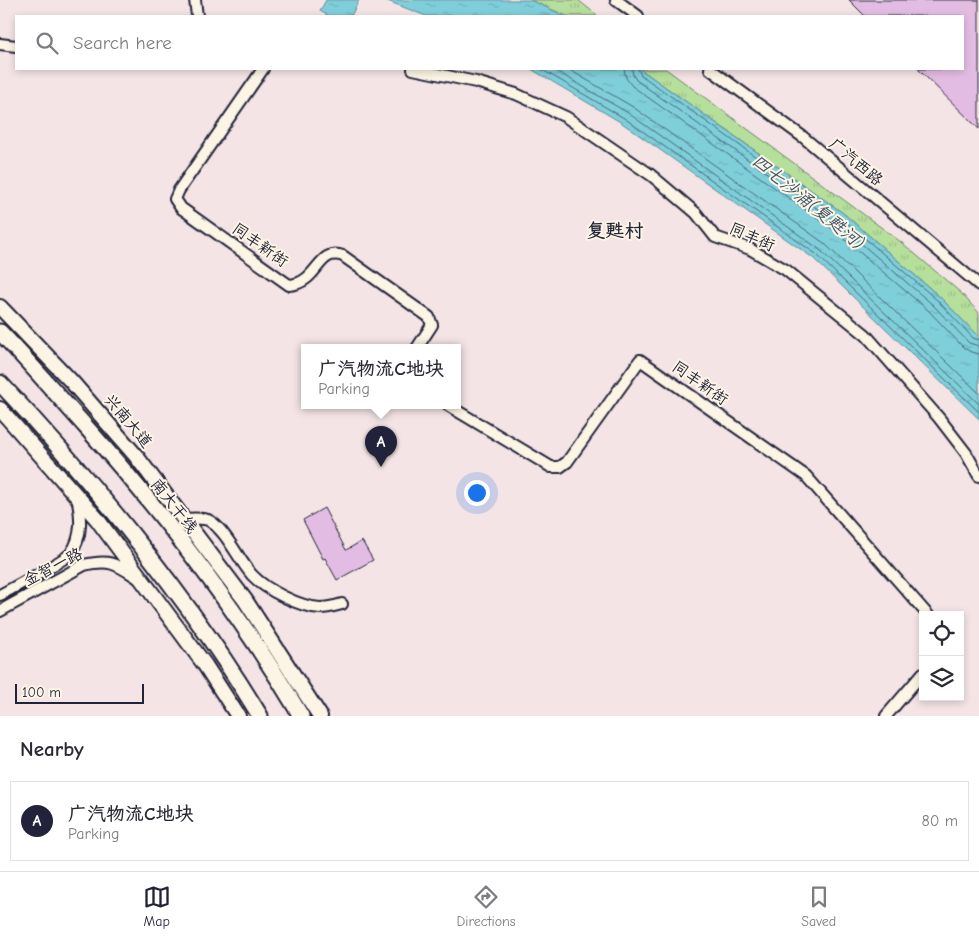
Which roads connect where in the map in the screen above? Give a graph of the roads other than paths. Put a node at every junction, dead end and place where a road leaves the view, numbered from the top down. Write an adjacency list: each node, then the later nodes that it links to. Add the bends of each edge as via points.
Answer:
1 (195, 0): 3 (street)
2 (616, 0): 4 (street)
3 (197, 15)
4 (637, 15)
5 (0, 44): 6 (street)
6 (15, 46)
7 (262, 70): 13 (street, 同丰新街, via 175,199 181,208 289,284 307,280 327,256 335,253 343,256 429,317 432,325)
8 (418, 70): 17 (street, 同丰街, via 516,94 566,117 650,175 696,212 714,237 750,249 786,270 866,335 939,418 966,452)
9 (711, 70): 10 (street, 广汽西路, via 803,137)
10 (979, 286)
11 (0, 307): 19 (main road, 兴南大道, via 102,416)
12 (0, 332): 28 (highway, 南大干线, via 162,517 240,620)
13 (420, 344)
14 (0, 383): 27 (highway, via 90,482 138,542 209,637)
15 (0, 409): 18 (main road)
16 (454, 409): 24 (street, 同丰新街, via 551,467 560,467 567,462 640,360 806,476)
17 (979, 476)
18 (77, 496): 20 (main road); 21 (street, 金智一路, via 80,529 70,555)
19 (184, 519): 22 (street, via 208,520 219,528 253,576 276,592 300,604 319,608); 29 (main road, 兴南大道, via 245,600)
20 (146, 583): 23 (street, 金智一路, via 113,563 98,562 84,565); 26 (main road)
21 (0, 595)
22 (342, 604)
23 (0, 611)
24 (924, 611)
25 (919, 678): 30 (street)
26 (238, 716)
27 (260, 716)
28 (301, 716)
29 (320, 716)
30 (886, 716)

